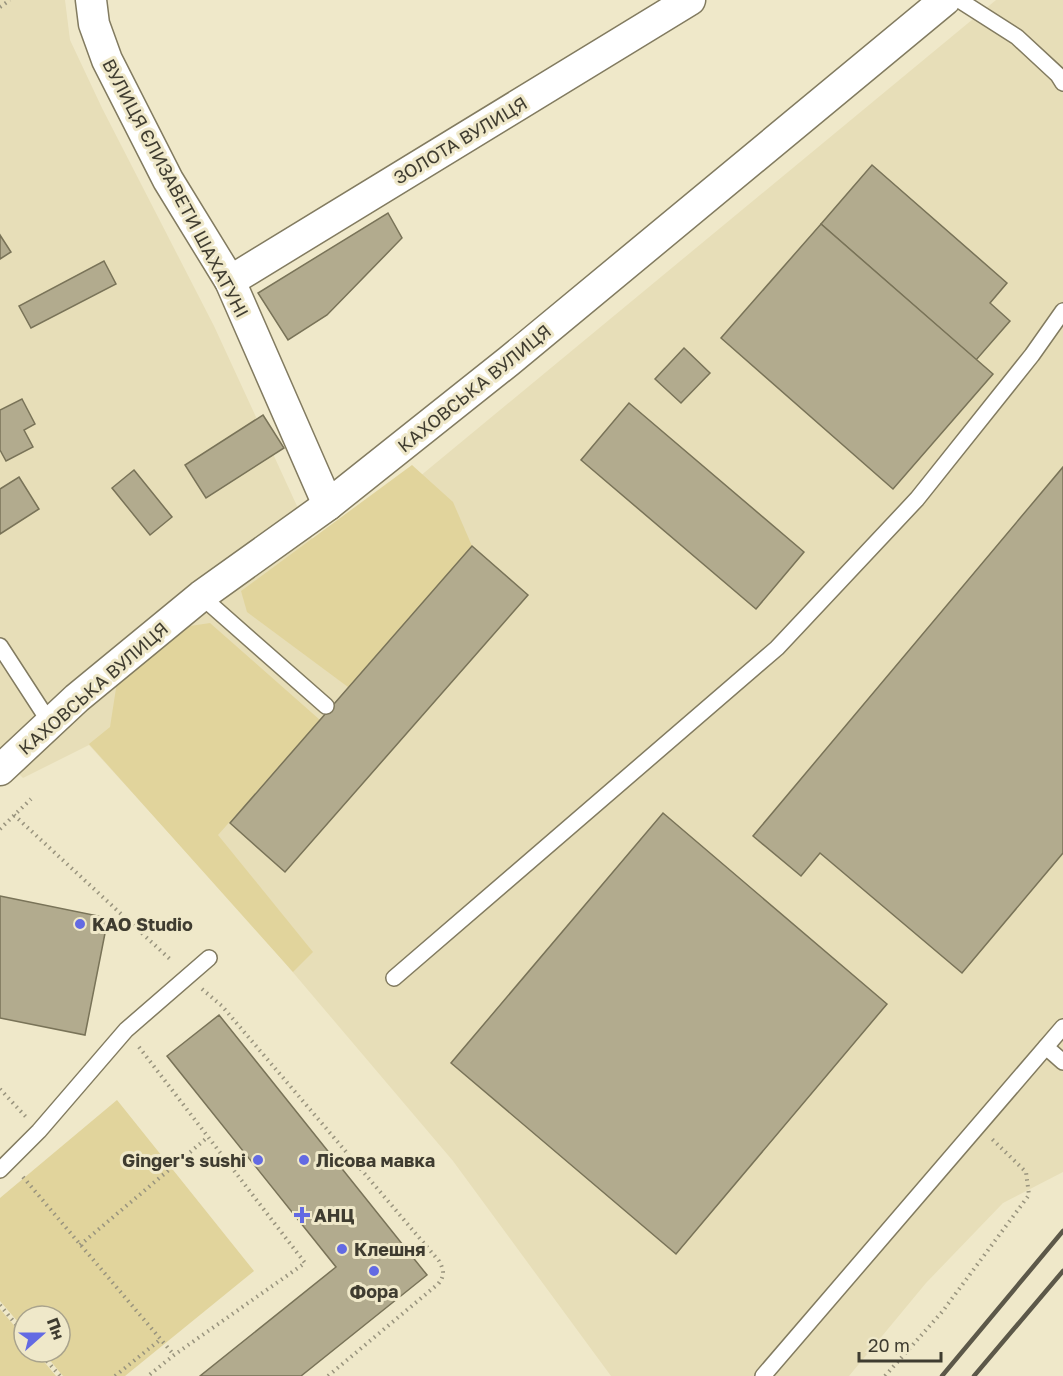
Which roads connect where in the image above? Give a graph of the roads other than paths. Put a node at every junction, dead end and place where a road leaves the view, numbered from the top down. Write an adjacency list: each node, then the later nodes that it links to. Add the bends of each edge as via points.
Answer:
1 (91, 0): 6 (street, ВУЛИЦЯ ЄЛИЗАВЕТИ ШАХАТУНІ, via 94,24 112,70 168,180)
2 (690, 0): 6 (street, ЗОЛОТА ВУЛИЦЯ)
3 (945, 0): 8 (street, КАХОВСЬКА ВУЛИЦЯ, via 509,361)
4 (959, 0): 5 (lane, via 1017,37)
5 (1063, 83)
6 (230, 281): 8 (street, ВУЛИЦЯ ЄЛИЗАВЕТИ ШАХАТУНІ)
7 (1063, 311): 15 (lane, via 1032,356 917,499 777,648)
8 (328, 505): 9 (street, КАХОВСЬКА ВУЛИЦЯ)
9 (201, 596): 11 (lane); 12 (street, КАХОВСЬКА ВУЛИЦЯ)
10 (0, 646): 12 (lane)
11 (326, 706)
12 (50, 723): 13 (street, КАХОВСЬКА ВУЛИЦЯ)
13 (0, 770)
14 (209, 958): 19 (lane, via 126,1030)
15 (394, 978)
16 (1063, 1027): 17 (lane)
17 (1046, 1047): 18 (lane); 20 (lane)
18 (1063, 1062)
19 (5, 1165)
20 (764, 1376)

